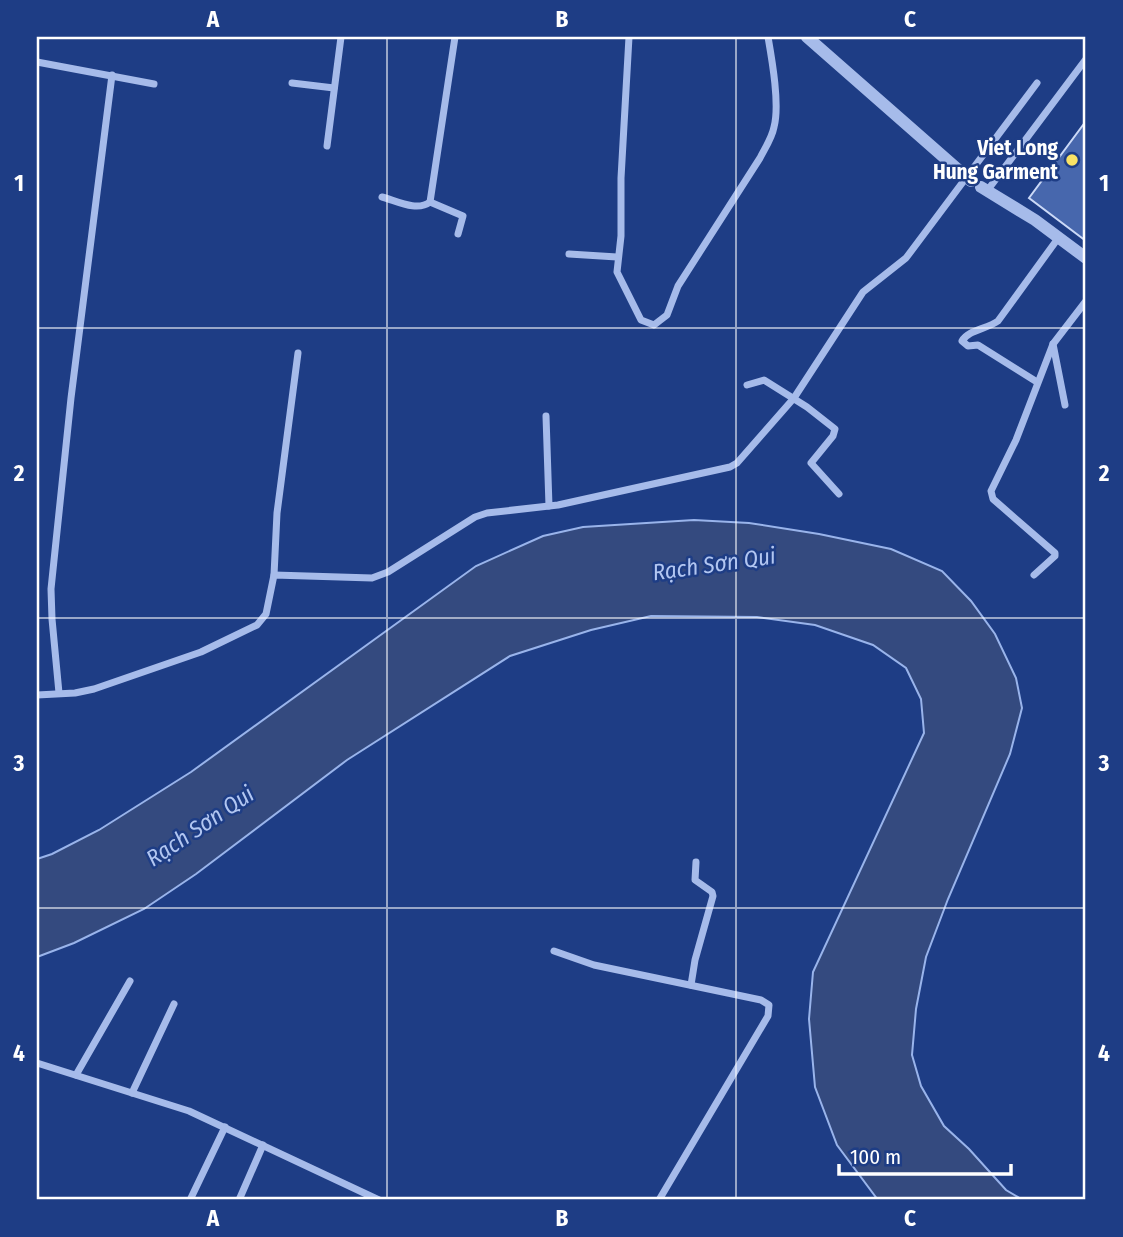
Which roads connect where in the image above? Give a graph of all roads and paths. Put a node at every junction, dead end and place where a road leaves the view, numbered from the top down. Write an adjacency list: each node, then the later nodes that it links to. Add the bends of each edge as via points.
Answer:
1 (341, 37): 12 (street)
2 (455, 37): 16 (street)
3 (629, 37): 20 (street)
4 (768, 37): 20 (street, via 775,126 760,158 678,286 662,321 654,325 641,320 620,280)
5 (807, 37): 14 (street)
6 (1086, 59): 14 (street)
7 (37, 62): 8 (street)
8 (111, 75): 11 (street); 34 (street, via 51,589)
9 (292, 83): 12 (street)
10 (1037, 83): 14 (street)
11 (154, 84)
12 (334, 88): 13 (street)
13 (327, 146)
14 (977, 184): 18 (street); 27 (street, via 906,258 863,292)
15 (382, 197): 16 (street, via 417,207)
16 (430, 202): 17 (street, via 463,216)
17 (458, 233)
18 (1059, 237): 21 (street); 25 (street, via 998,321 967,334 962,341 978,345)
19 (569, 254): 20 (street)
20 (617, 257)
21 (1086, 258)
22 (1086, 301): 23 (street)
23 (1053, 344): 25 (street); 28 (street)
24 (298, 353): 32 (street, via 277,513)
25 (1037, 382): 33 (street, via 991,496 1055,553)
26 (747, 386): 27 (street, via 764,380)
27 (796, 400): 30 (street, via 835,429 811,463); 31 (street, via 730,467)
28 (1065, 405)
29 (546, 416): 31 (street)
30 (839, 494)
31 (550, 506): 32 (street, via 475,517 380,576)
32 (274, 575): 34 (street, via 266,614 257,625 201,652 85,691)
33 (1034, 575)
34 (59, 693): 35 (street)
35 (37, 695)
36 (696, 862): 39 (street, via 695,880 713,896)
37 (554, 951): 39 (street, via 594,965)
38 (130, 981): 42 (street)
39 (691, 985): 49 (street, via 761,1000 769,1005 769,1011)
40 (174, 1003): 43 (street)
41 (37, 1063): 42 (street)
42 (76, 1075): 43 (street)
43 (132, 1093): 44 (street)
44 (225, 1128): 45 (street); 46 (street)
45 (263, 1145): 47 (street); 48 (street)
46 (190, 1200)
47 (239, 1200)
48 (379, 1200)
49 (659, 1200)

